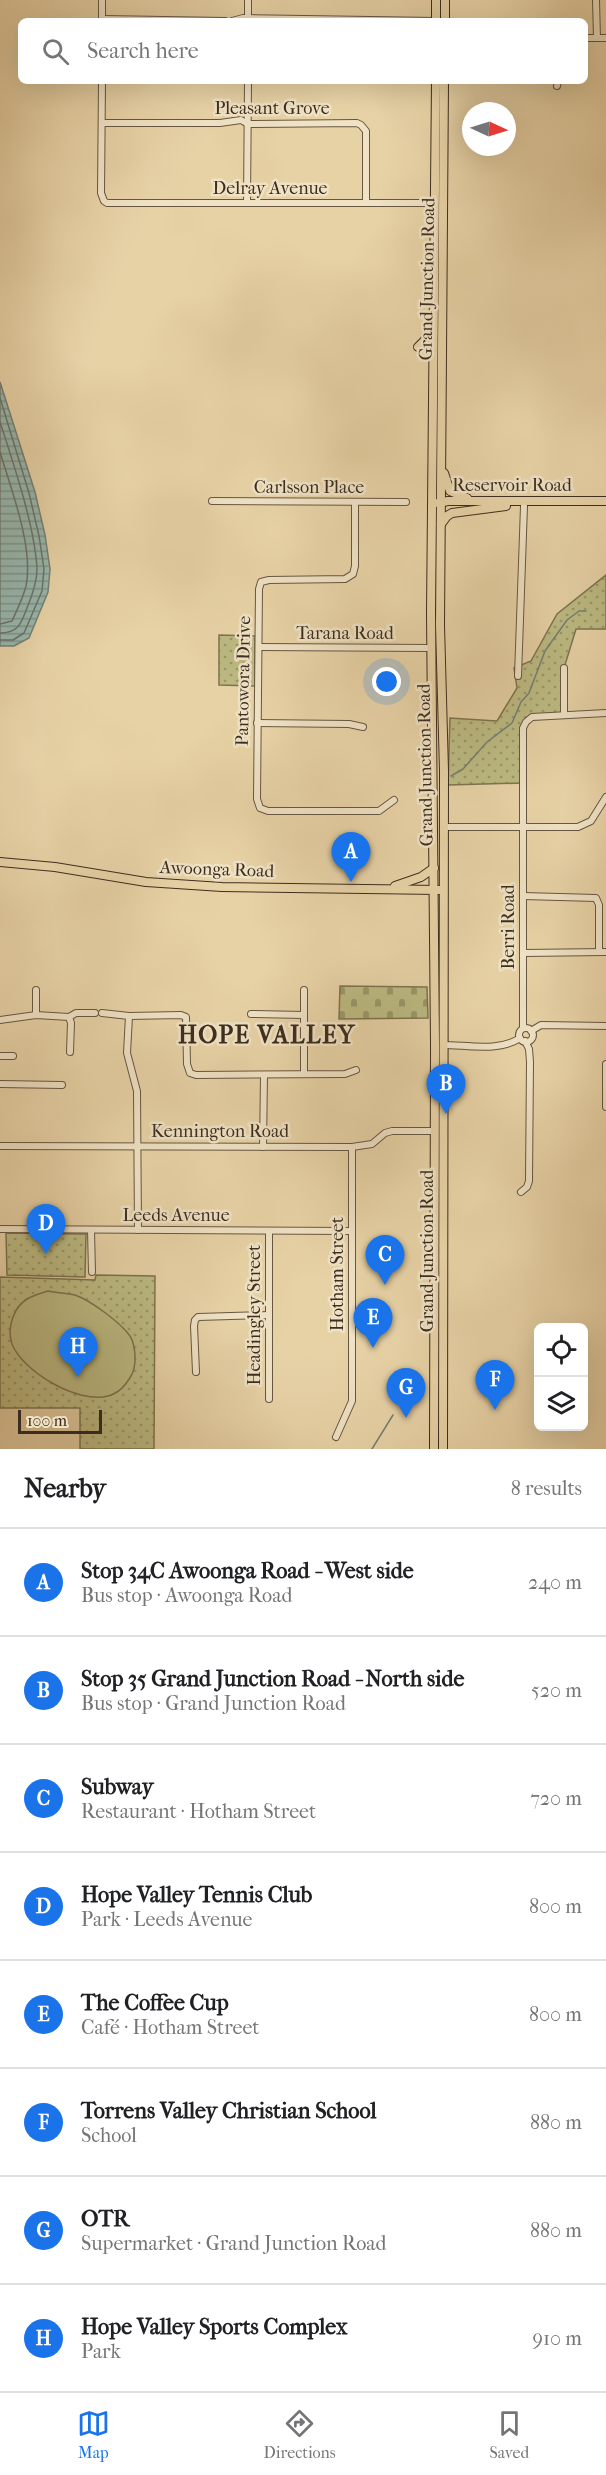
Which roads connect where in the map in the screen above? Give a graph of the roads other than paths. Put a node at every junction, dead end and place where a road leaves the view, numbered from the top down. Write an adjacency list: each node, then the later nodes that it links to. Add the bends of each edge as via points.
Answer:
1 (102, 0): 6 (street)
2 (248, 0): 7 (street)
3 (436, 0): 8 (main road)
4 (445, 0): 9 (main road)
5 (596, 0): 11 (street)
6 (102, 18)
7 (248, 18)
8 (436, 18)
9 (445, 18)
10 (588, 38): 11 (street)
11 (597, 38): 12 (street)
12 (606, 38)
13 (102, 84): 17 (street)
14 (248, 84): 18 (street)
15 (436, 84): 20 (main road, Grand Junction Road)
16 (444, 84): 19 (main road, Grand Junction Road)
17 (102, 123): 18 (street, Pleasant Grove, via 241,120); 21 (street, Delray Avenue, via 104,201)
18 (248, 124): 21 (street); 22 (street, Pleasant Grove, via 361,124 366,131)
19 (444, 124): 20 (main road, via 439,130); 23 (main road, Grand Junction Road)
20 (435, 159): 23 (main road, Grand Junction Road)
21 (247, 203): 22 (street, Delray Avenue)
22 (366, 203): 23 (street, Delray Avenue)
23 (440, 203): 24 (main road, Grand Junction Road); 27 (main road, Grand Junction Road)
24 (434, 307): 25 (main road, via 427,337); 26 (main road, Grand Junction Road)
25 (418, 347)
26 (433, 352): 27 (main road); 34 (main road, Grand Junction Road)
27 (443, 352): 28 (main road, Grand Junction Road)
28 (441, 458): 30 (main road, via 450,491); 34 (main road, Grand Junction Road)
29 (212, 501): 32 (street, Carlsson Place)
30 (477, 501): 34 (main road, Reservoir Road); 35 (main road, Reservoir Road)
31 (606, 501): 35 (main road, Reservoir Road)
32 (355, 502): 33 (street, Carlsson Place); 40 (street, Pantowora Drive, via 353,574 345,579 261,582)
33 (406, 502)
34 (436, 503): 36 (main road, Reservoir Road); 38 (main road, Grand Junction Road); 41 (main road, Grand Junction Road)
35 (524, 503): 36 (main road, Reservoir Road); 37 (main road, Reservoir Road); 44 (street)
36 (506, 506): 38 (main road, via 452,513)
37 (606, 506)
38 (441, 524): 39 (main road, Grand Junction Road)
39 (440, 625): 41 (main road); 42 (main road, Grand Junction Road)
40 (258, 647): 41 (street, Tarana Road); 47 (street, Pantowora Drive)
41 (431, 648): 42 (main road); 54 (main road, Grand Junction Road)
42 (440, 661): 52 (main road, Grand Junction Road)
43 (564, 668): 46 (street)
44 (518, 676)
45 (606, 713): 46 (street, Berri Road)
46 (564, 715): 51 (street, Berri Road, via 532,717 523,729)
47 (258, 723): 48 (street); 50 (street, Pantowora Drive, via 260,808 379,811)
48 (363, 727)
49 (606, 798): 51 (street, via 585,826)
50 (394, 800)
51 (523, 826): 52 (street); 57 (street, Berri Road)
52 (443, 827): 56 (main road, Grand Junction Road)
53 (0, 862): 55 (main road, Awoonga Road, via 201,886)
54 (434, 868): 55 (main road); 56 (main road, Grand Junction Road)
55 (389, 888): 56 (main road, Awoonga Road)
56 (438, 890): 72 (main road, Grand Junction Road)
57 (523, 896): 58 (street, via 596,898); 59 (street, Berri Road)
58 (603, 952): 59 (street)
59 (522, 953): 69 (street, Berri Road)
60 (36, 990): 62 (street)
61 (304, 990): 64 (street)
62 (36, 1014): 66 (street); 67 (street)
63 (251, 1014): 64 (street)
64 (304, 1015): 78 (street)
65 (129, 1016): 66 (street, via 76,1013); 79 (street, via 186,1017 190,1074); 85 (street, via 127,1053 137,1091)
66 (69, 1017): 73 (street)
67 (0, 1020)
68 (606, 1026): 70 (street, via 541,1025)
69 (523, 1028): 70 (street); 71 (street, Berri Road, via 519,1034)
70 (531, 1031): 71 (street, via 532,1037)
71 (523, 1040): 72 (street, via 500,1045); 88 (street, via 530,1062 529,1180)
72 (439, 1045): 83 (main road, Grand Junction Road)
73 (70, 1052)
74 (0, 1056): 75 (street)
75 (13, 1056)
76 (606, 1064): 82 (street)
77 (356, 1070): 78 (street, via 345,1074)
78 (304, 1074): 79 (street)
79 (264, 1076): 86 (street)
80 (0, 1084): 81 (street)
81 (62, 1085)
82 (606, 1107)
83 (439, 1131): 87 (street, Kennington Road, via 392,1131 372,1144); 94 (main road, Grand Junction Road)
84 (0, 1146): 85 (street, Kennington Road)
85 (138, 1146): 86 (street, Kennington Road); 91 (street)
86 (263, 1146): 87 (street, Kennington Road)
87 (352, 1147): 93 (street, Hotham Street)
88 (520, 1192)
89 (0, 1229): 90 (street, Leeds Avenue)
90 (91, 1230): 91 (street, Leeds Avenue); 95 (street)
91 (138, 1230): 92 (street, Leeds Avenue)
92 (269, 1231): 93 (street, Leeds Avenue); 98 (street, Headingley Street)
93 (352, 1231): 105 (street, Hotham Street, via 352,1401)
94 (439, 1235): 96 (main road, Grand Junction Road); 97 (main road, Grand Junction Road)
95 (92, 1272)
96 (444, 1298): 97 (main road); 100 (main road, Grand Junction Road)
97 (435, 1312): 99 (main road, Grand Junction Road)
98 (269, 1314): 102 (street, via 198,1317 194,1326); 104 (street, Headingley Street)
99 (435, 1328): 100 (main road); 103 (main road, Grand Junction Road)
100 (444, 1335): 101 (main road, Grand Junction Road)
101 (444, 1357): 103 (main road); 107 (main road, Grand Junction Road)
102 (196, 1372)
103 (435, 1383): 106 (main road, Grand Junction Road)
104 (269, 1399)
105 (336, 1437)
106 (434, 1449)
107 (443, 1449)

